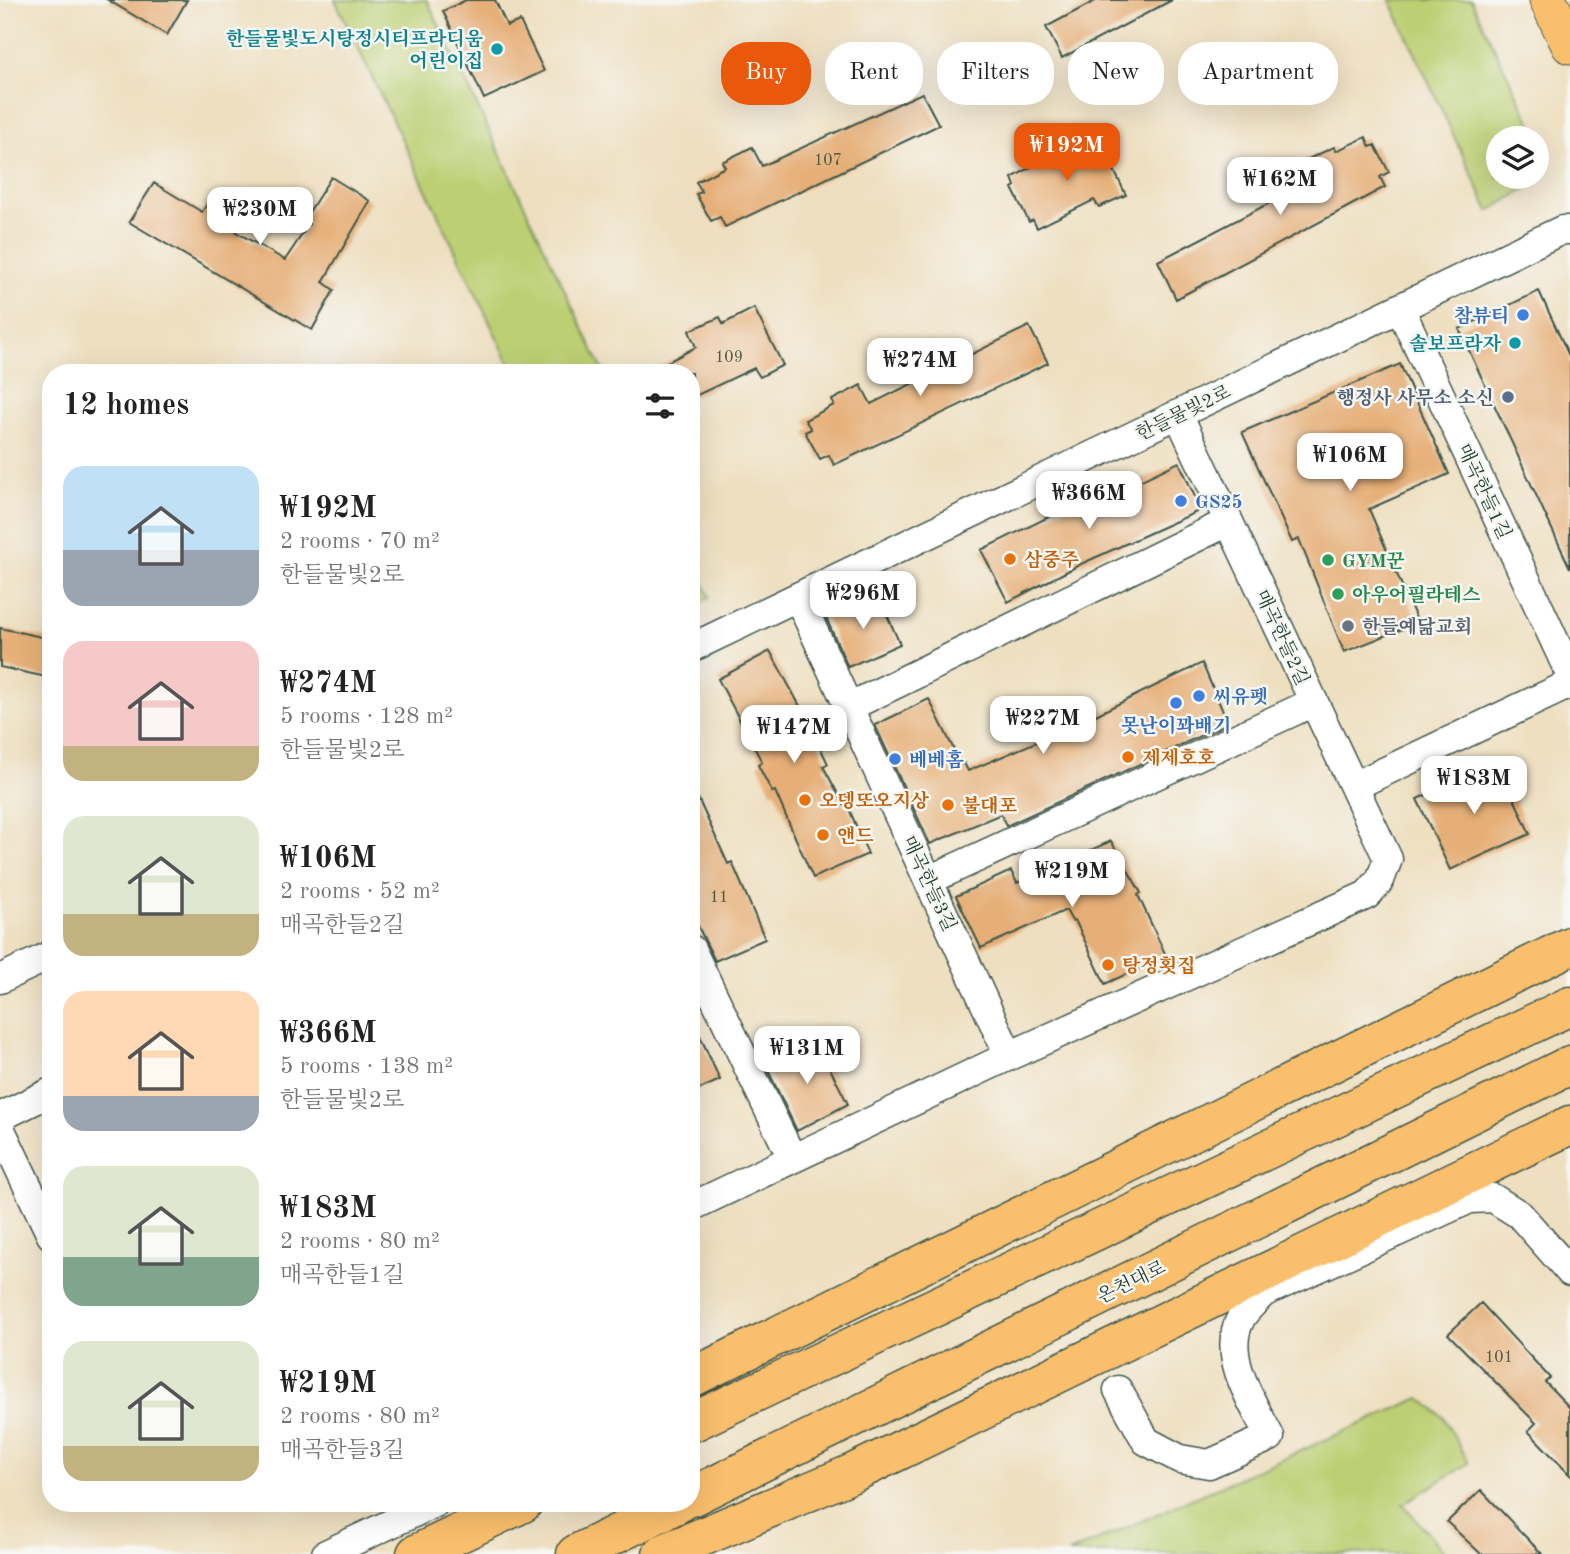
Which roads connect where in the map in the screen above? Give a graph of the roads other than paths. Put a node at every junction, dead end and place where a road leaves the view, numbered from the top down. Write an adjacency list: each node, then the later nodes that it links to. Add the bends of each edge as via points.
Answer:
1 (1548, 0): 2 (main road)
2 (1570, 45)
3 (1567, 227): 4 (street, 한들물빛2로)
4 (1400, 308): 5 (street, 한들물빛2로); 9 (street, 매곡한들1길)
5 (1178, 414): 6 (street, 매곡한들2길); 7 (street, 한들물빛2로)
6 (1228, 522): 11 (street, 매곡한들2길); 12 (street)
7 (798, 597): 8 (street, 한들물빛2로); 12 (street, 매곡한들3길)
8 (700, 644)
9 (1570, 674)
10 (1570, 684): 13 (street)
11 (1314, 702): 13 (street, 매곡한들2길); 14 (street)
12 (849, 707): 14 (street, 매곡한들3길)
13 (1354, 786): 20 (street, 매곡한들2길, via 1388,859 1380,880 1367,895)
14 (929, 880): 20 (street, 매곡한들3길)
15 (1570, 946): 32 (highway)
16 (42, 959): 17 (street)
17 (0, 979)
18 (701, 993): 26 (street)
19 (1570, 1006): 34 (highway)
20 (1009, 1056): 26 (street)
21 (1570, 1065): 35 (highway, 온천대로)
22 (42, 1096): 23 (street)
23 (0, 1117)
24 (1570, 1125): 30 (highway)
25 (0, 1128): 28 (street)
26 (792, 1158): 27 (street)
27 (700, 1203)
28 (42, 1216)
29 (1570, 1272): 33 (street, via 1520,1215 1493,1198 1470,1199 1263,1293 1240,1318 1235,1351 1242,1380 1270,1437 1209,1464 1180,1459 1146,1441)
30 (1128, 1339): 31 (highway); 33 (street, via 1116,1372)
31 (1068, 1368): 33 (street, via 1087,1368); 44 (highway, via 853,1473)
32 (700, 1374)
33 (1118, 1390)
34 (700, 1419)
35 (700, 1493)
36 (416, 1512): 40 (street)
37 (459, 1512): 41 (highway)
38 (504, 1512): 42 (highway)
39 (661, 1512): 43 (highway)
40 (326, 1554)
41 (402, 1554)
42 (416, 1554)
43 (576, 1554)
44 (662, 1554)

